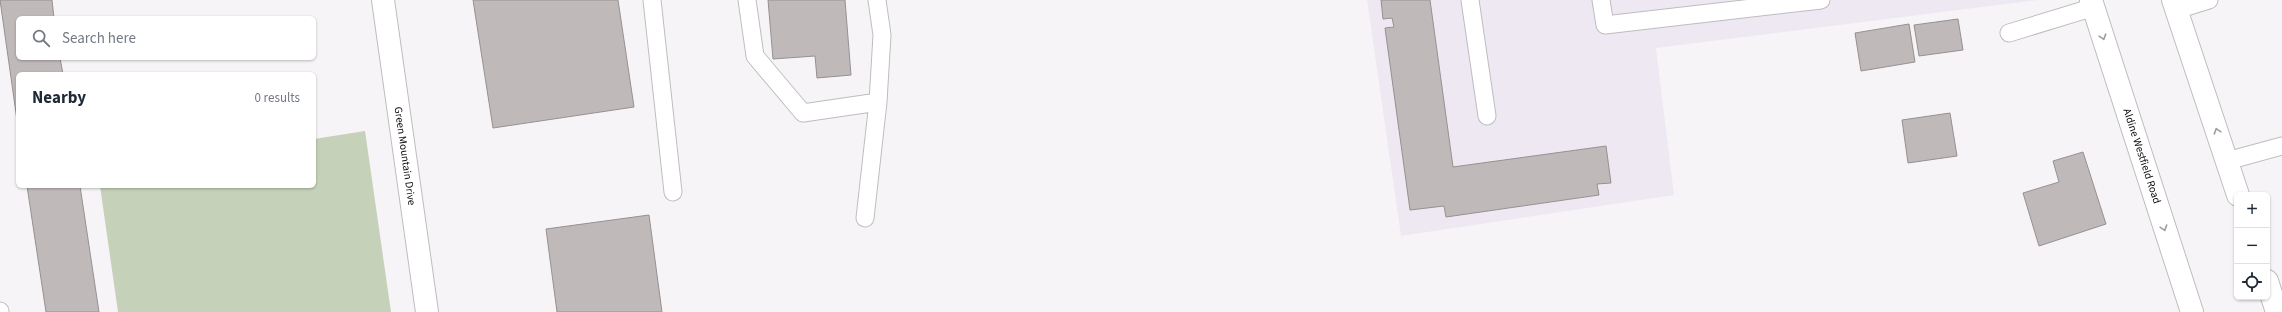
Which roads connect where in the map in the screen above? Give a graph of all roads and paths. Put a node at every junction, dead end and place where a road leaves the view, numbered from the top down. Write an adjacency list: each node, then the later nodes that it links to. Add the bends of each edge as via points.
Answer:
1 (383, 0): 20 (main road, Green Mountain Drive)
2 (652, 0): 16 (lane)
3 (747, 0): 12 (lane, via 755,56 803,113)
4 (877, 0): 12 (lane, via 882,35)
5 (1470, 0): 13 (lane)
6 (1601, 0): 7 (lane, via 1605,25)
7 (1822, 0)
8 (2209, 0): 10 (lane)
9 (2092, 3): 11 (lane); 21 (main road, Aldine Westfield Road, one-way to 21)
10 (2175, 5): 15 (main road, one-way to 10)
11 (2009, 33)
12 (878, 102): 18 (lane)
13 (1487, 116)
14 (2282, 146): 15 (lane)
15 (2227, 161): 17 (main road)
16 (673, 192)
17 (2237, 192)
18 (865, 218)
19 (2270, 291): 22 (main road)
20 (427, 312)
21 (2192, 312)
22 (2277, 312)

